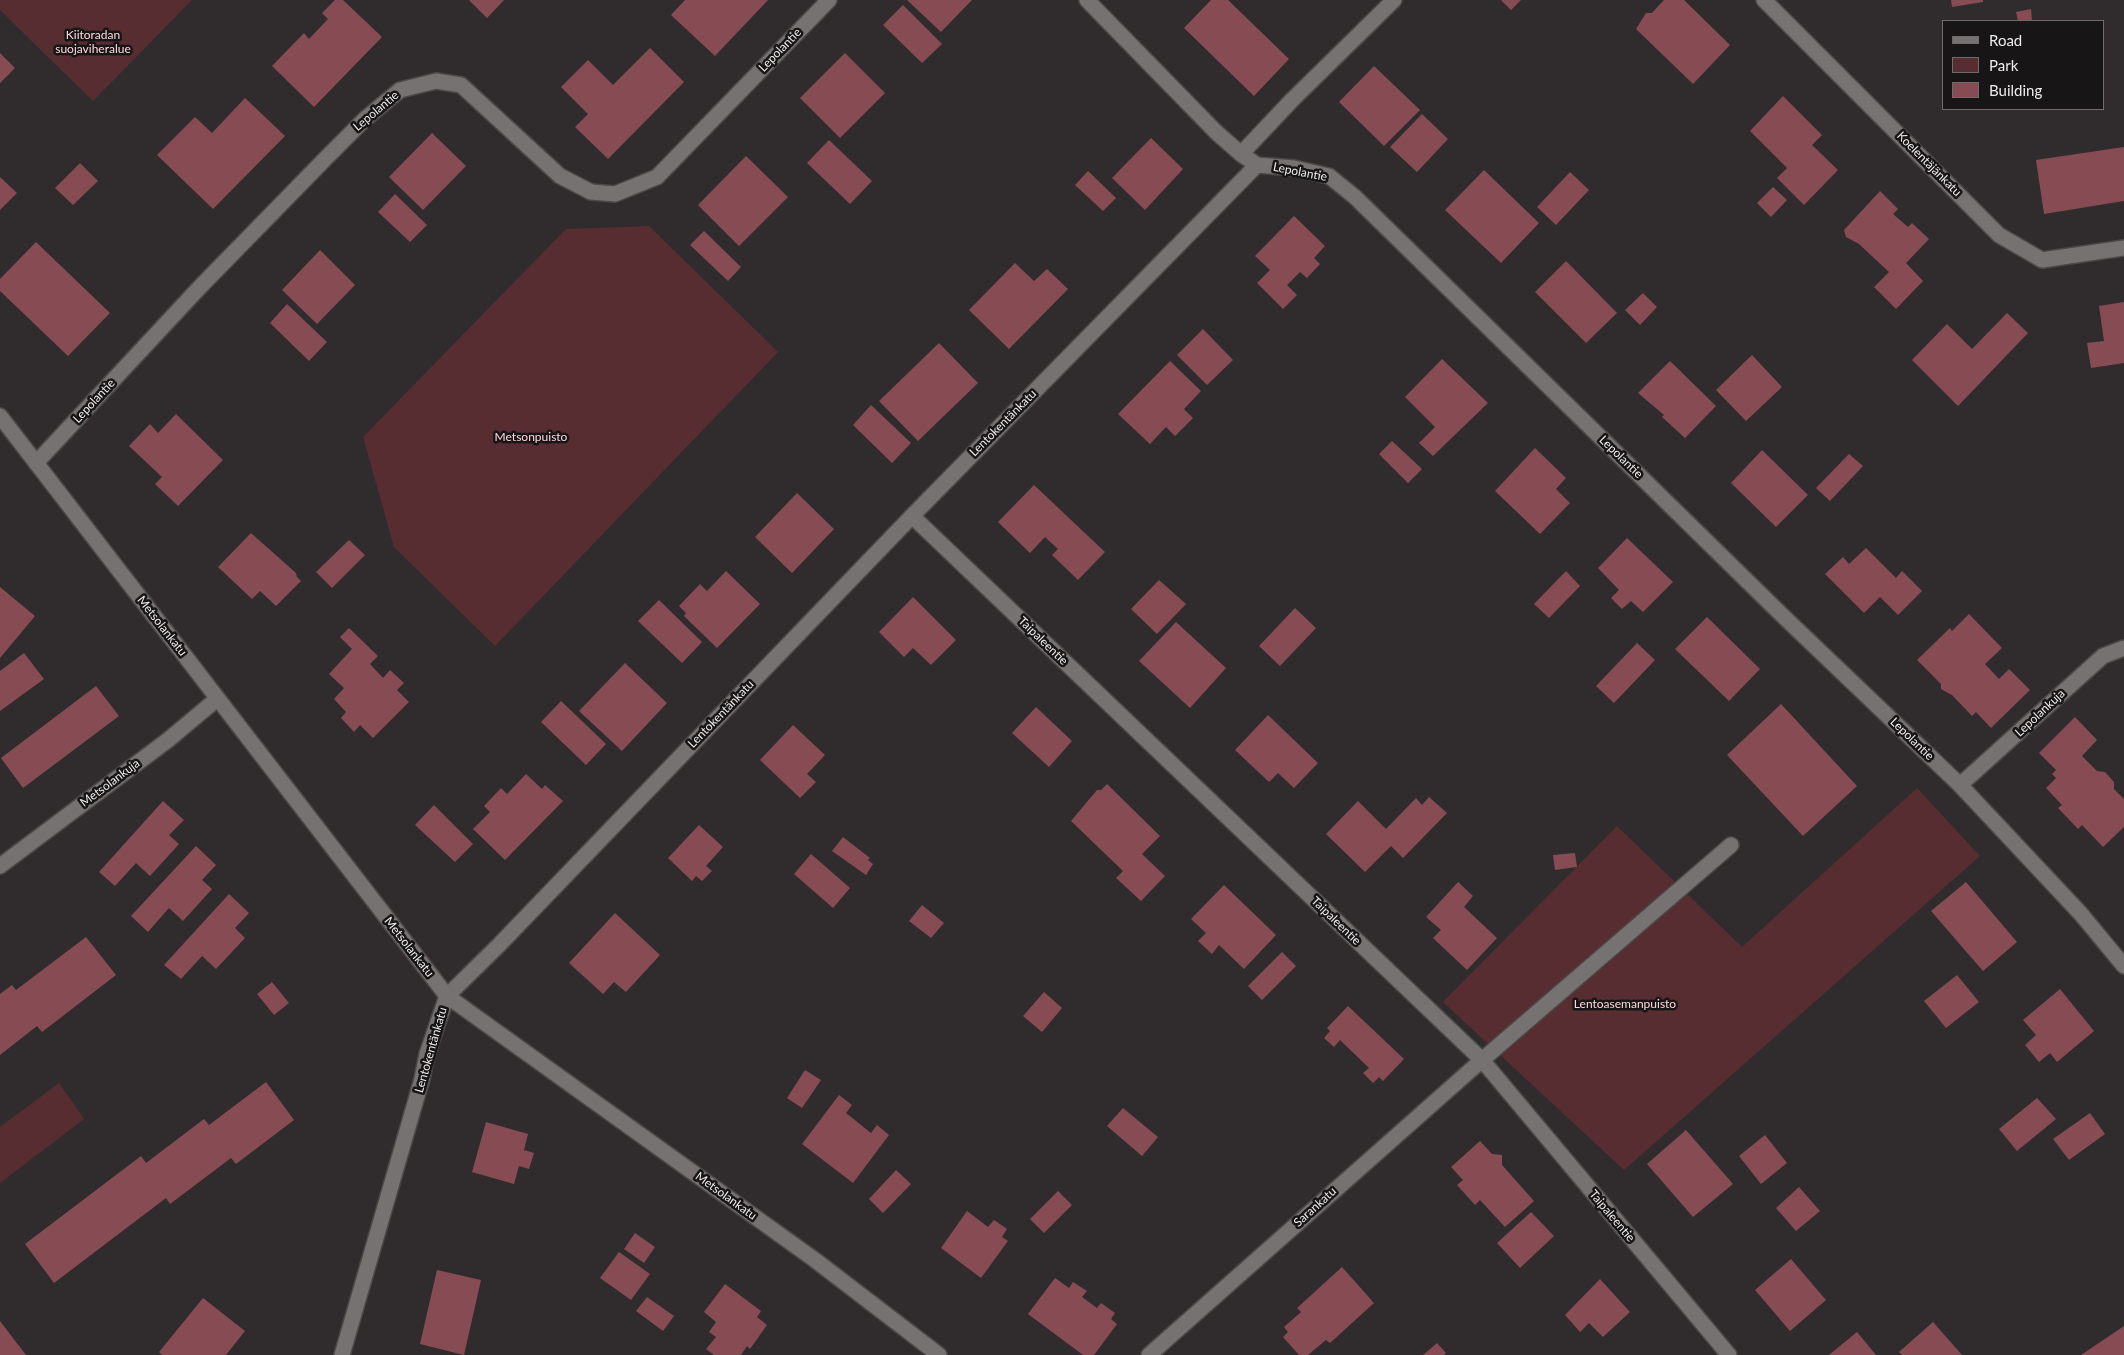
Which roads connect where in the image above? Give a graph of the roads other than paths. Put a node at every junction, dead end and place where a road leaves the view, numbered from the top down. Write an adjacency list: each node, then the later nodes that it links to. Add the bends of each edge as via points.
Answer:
1 (829, 0): 9 (street, Lepolantie, via 657,177 615,194 591,192 560,176 461,85 436,81 400,90 365,119 254,232)
2 (1087, 0): 5 (street, Lepolantie)
3 (1394, 0): 5 (street)
4 (1764, 0): 7 (street, Koelentäjänkatu, via 1999,235 2042,260)
5 (1241, 154): 6 (street, Lepolantie)
6 (1257, 165): 10 (street, Lentokentänkatu); 13 (street, Lepolantie, via 1294,168 1329,176 1355,197)
7 (2124, 248)
8 (0, 416): 9 (street, Metsolankatu)
9 (36, 463): 12 (street, Metsolankatu)
10 (912, 516): 17 (street, Lentokentänkatu); 18 (street, Taipaleentie)
11 (2124, 648): 13 (street, Lepolankuja, via 2103,656)
12 (217, 698): 15 (street, Metsolankuja, via 168,740); 17 (street, Metsolankatu)
13 (1960, 786): 16 (street, Lepolantie, via 2081,914)
14 (1731, 845): 18 (street, Sarankatu)
15 (0, 866)
16 (2124, 966)
17 (447, 996): 19 (street, Lentokentänkatu, via 427,1054); 20 (street, Metsolankatu, via 814,1260)
18 (1482, 1060): 21 (street, Sarankatu); 22 (street, Taipaleentie)
19 (342, 1355)
20 (939, 1355)
21 (1149, 1355)
22 (1729, 1355)

